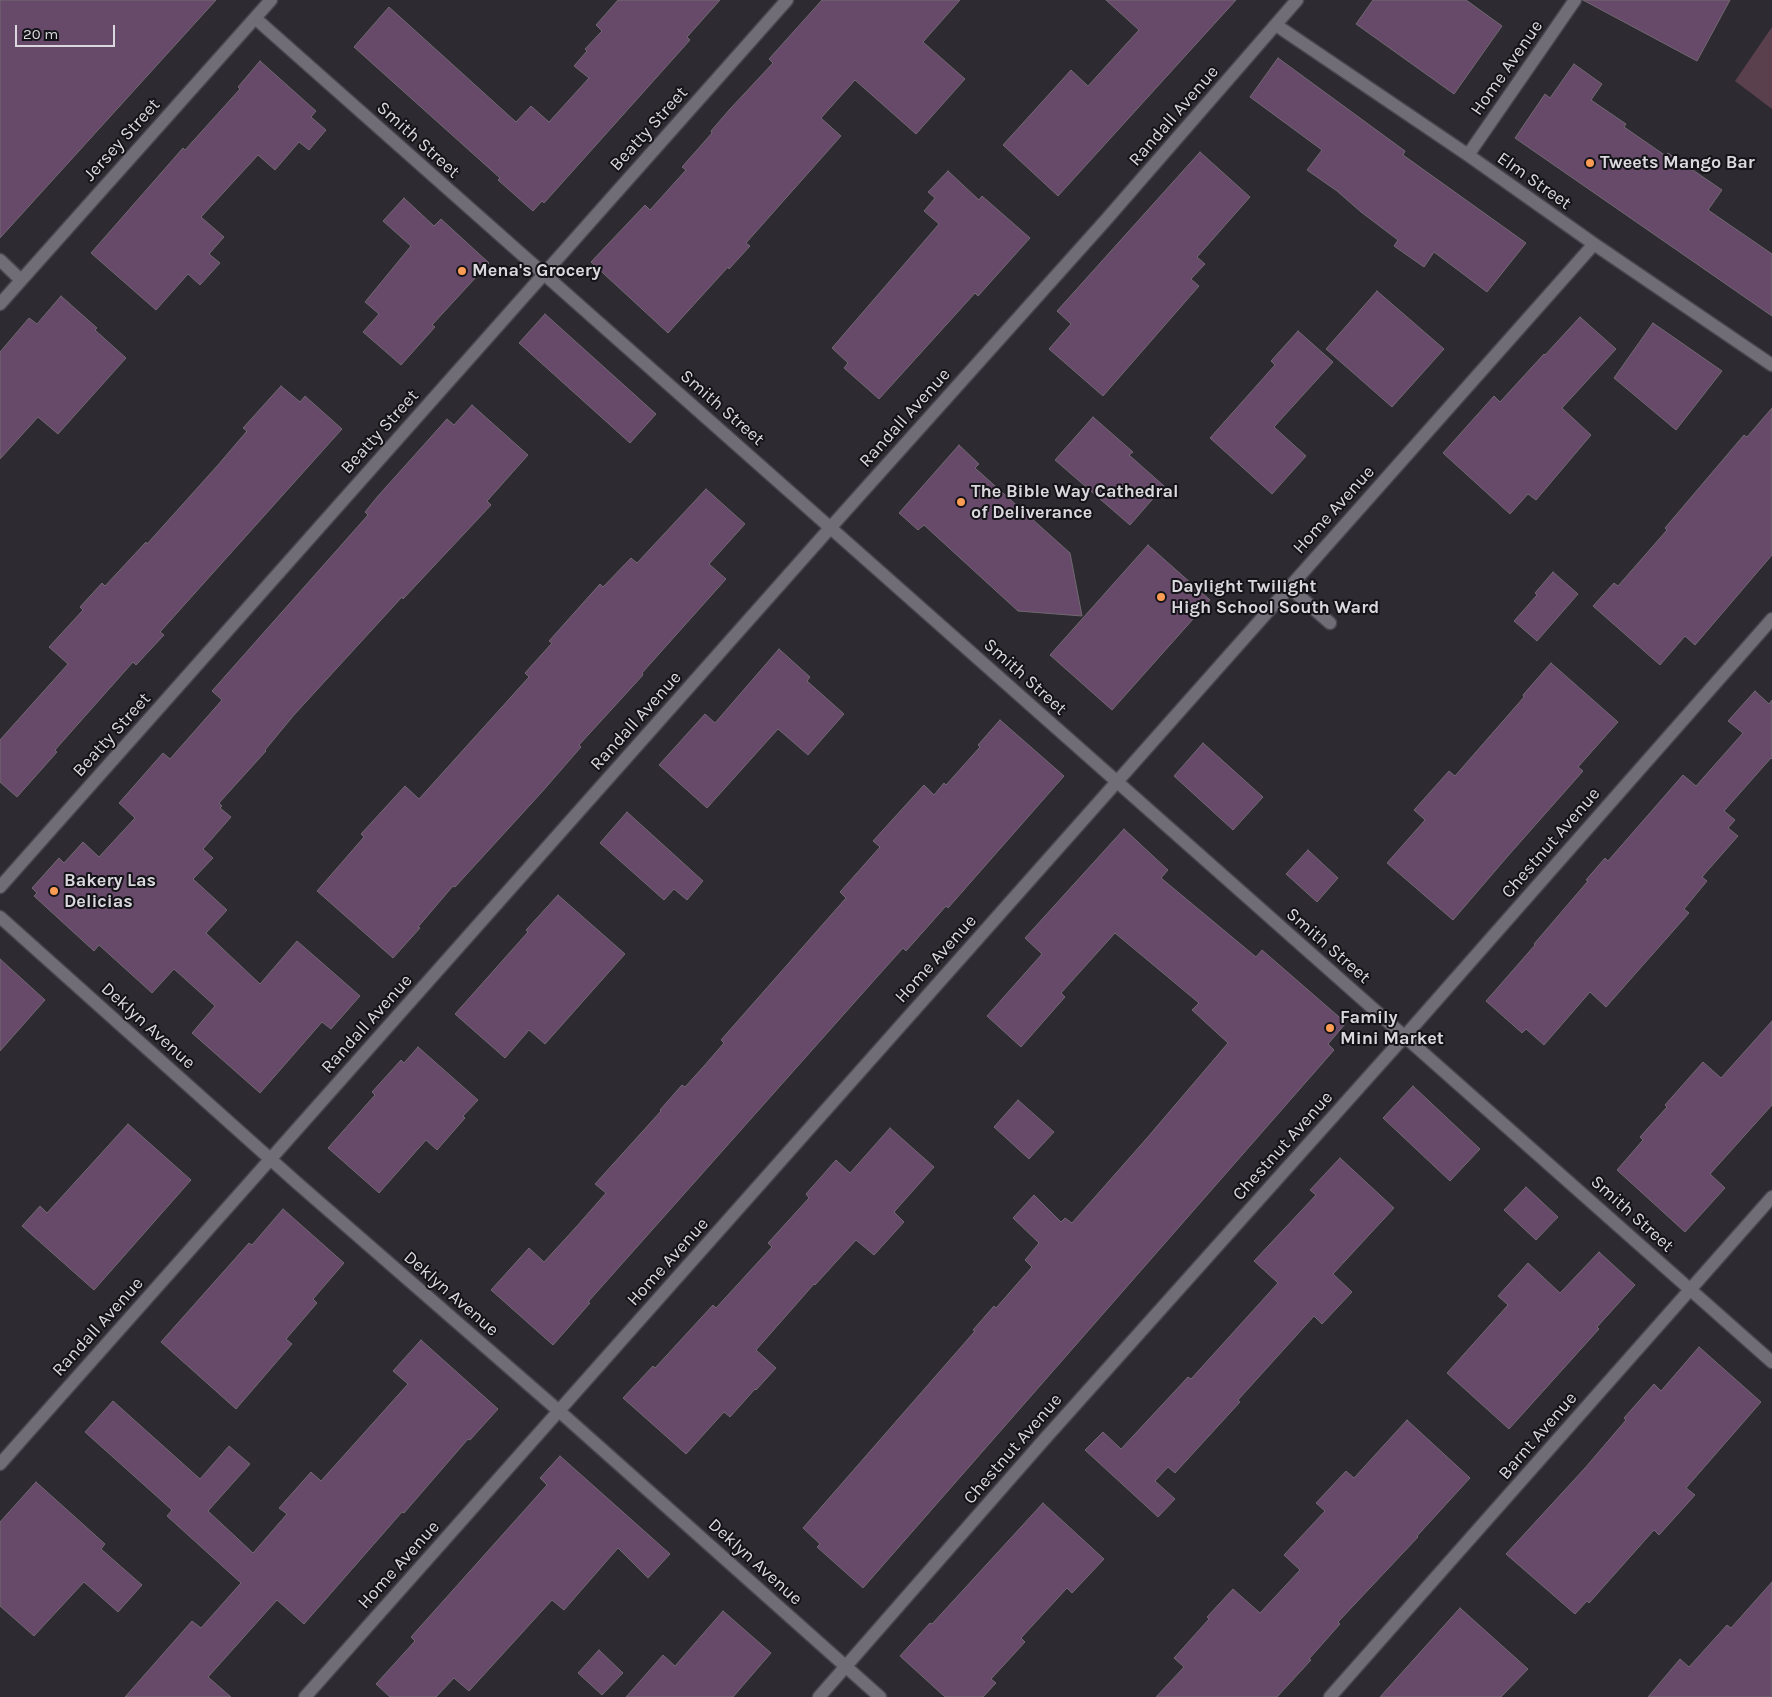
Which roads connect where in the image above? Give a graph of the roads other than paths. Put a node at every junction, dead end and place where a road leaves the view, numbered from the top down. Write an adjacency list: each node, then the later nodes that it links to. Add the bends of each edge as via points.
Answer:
1 (271, 0): 5 (street, Jersey Street)
2 (786, 0): 10 (street, Beatty Street)
3 (1297, 0): 6 (street, Randall Avenue)
4 (1575, 0): 7 (street, Home Avenue)
5 (255, 18): 10 (street, Smith Street); 11 (street, Jersey Street)
6 (1276, 25): 7 (street, Elm Street); 14 (street, Randall Avenue)
7 (1468, 155): 8 (street, Elm Street)
8 (1594, 244): 13 (street, Elm Street); 15 (street, Home Avenue)
9 (0, 260): 11 (street)
10 (543, 275): 14 (street, Smith Street); 19 (street, Beatty Street)
11 (21, 280): 12 (street, Jersey Street)
12 (0, 304)
13 (1772, 366)
14 (831, 527): 18 (street, Smith Street); 22 (street, Randall Avenue)
15 (1289, 587): 17 (street); 18 (street, Home Avenue)
16 (1772, 619): 21 (street, Chestnut Avenue)
17 (1330, 623)
18 (1117, 782): 21 (street, Smith Street); 26 (street, Home Avenue)
19 (0, 888)
20 (0, 917): 22 (street, Deklyn Avenue)
21 (1405, 1036): 24 (street, Smith Street); 28 (street, Chestnut Avenue, via 1048,1434)
22 (270, 1159): 26 (street, Deklyn Avenue); 27 (street, Randall Avenue)
23 (1772, 1197): 24 (street, Barnt Avenue)
24 (1691, 1290): 25 (street, Smith Street); 32 (street, Barnt Avenue)
25 (1772, 1362)
26 (559, 1411): 28 (street, Deklyn Avenue); 29 (street, Home Avenue)
27 (0, 1464)
28 (846, 1667): 30 (street, Chestnut Avenue); 31 (street, Deklyn Avenue)
29 (305, 1697)
30 (819, 1697)
31 (880, 1697)
32 (1330, 1697)

